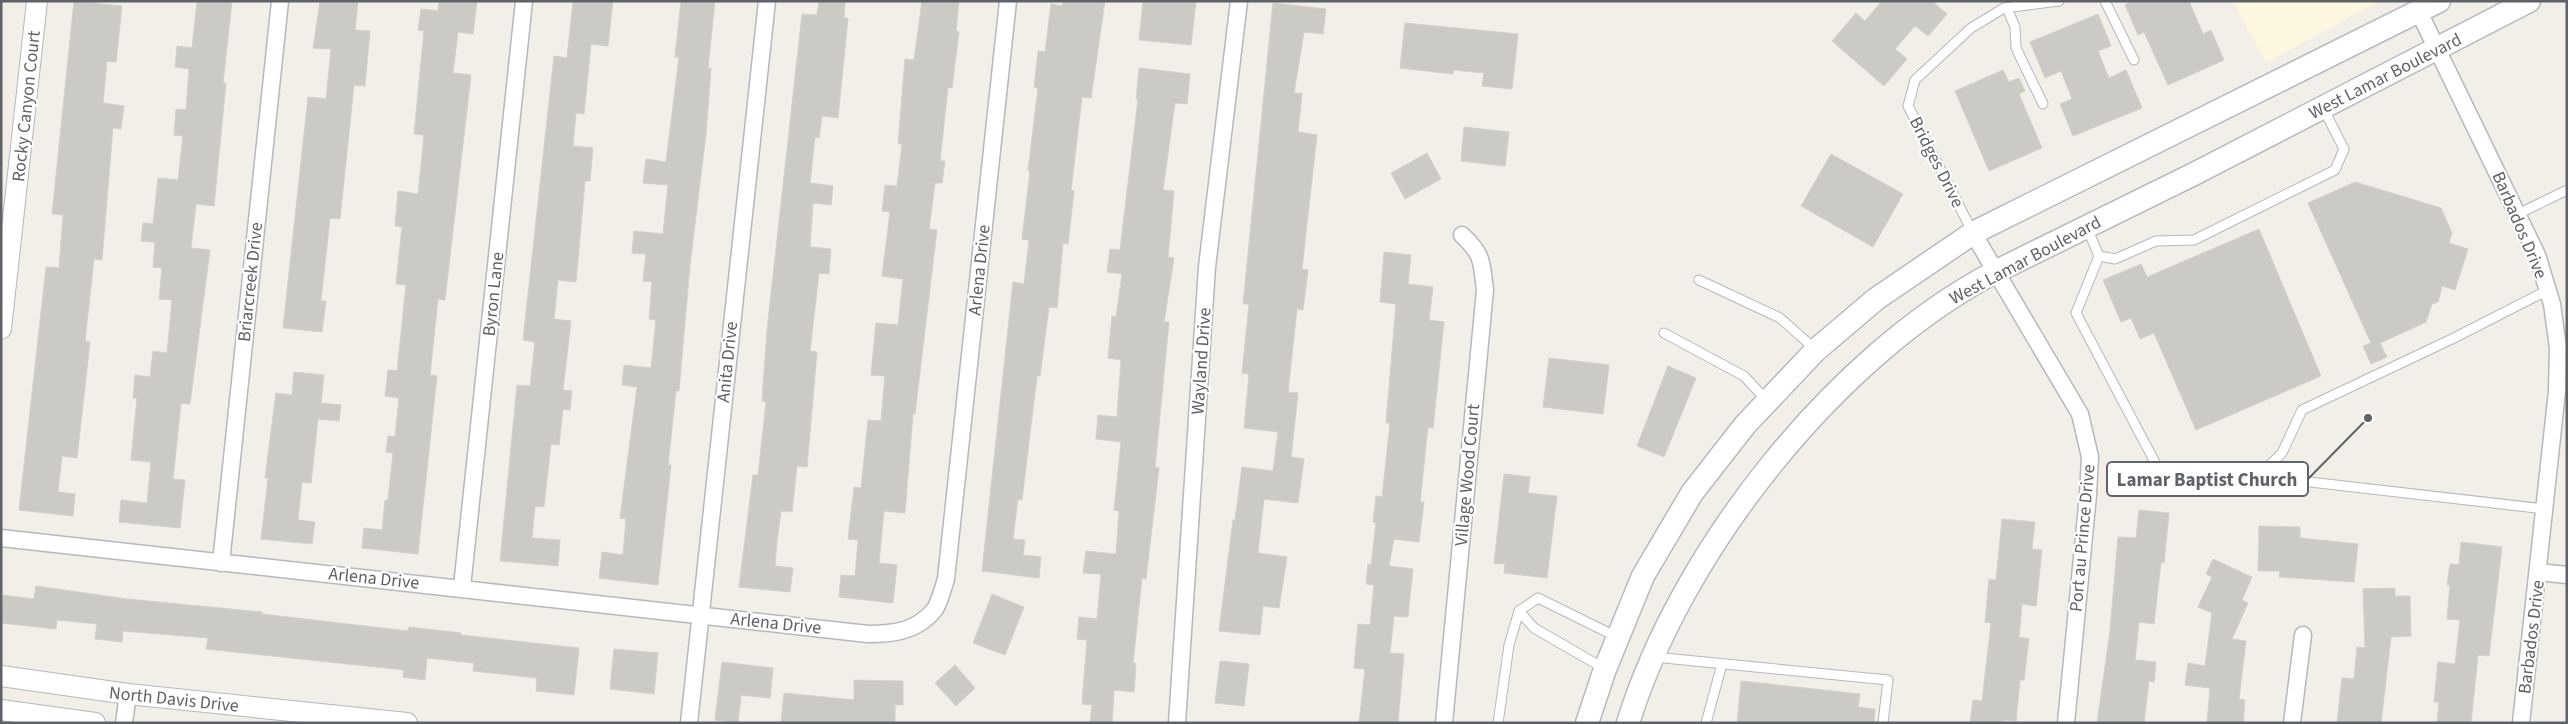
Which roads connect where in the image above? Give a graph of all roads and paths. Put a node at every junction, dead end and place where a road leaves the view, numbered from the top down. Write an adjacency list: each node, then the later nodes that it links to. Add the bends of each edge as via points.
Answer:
1 (36, 1): 26 (street, Rocky Canyon Court)
2 (280, 1): 34 (street, Briarcreek Drive)
3 (524, 1): 37 (street, Byron Lane)
4 (767, 1): 39 (street, Anita Drive)
5 (1008, 1): 39 (street, Arlena Drive, via 946,579 935,608 914,627 893,634)
6 (1238, 1): 52 (street, Wayland Drive, via 1207,267)
7 (2059, 1): 12 (lane, Bridges Drive)
8 (2105, 1): 14 (lane)
9 (2439, 1): 11 (main road)
10 (2528, 1): 13 (main road, West Lamar Boulevard)
11 (2416, 7): 13 (street, Barbados Drive); 20 (main road)
12 (2007, 8): 15 (lane, via 2015,27 2016,48); 20 (lane, Bridges Drive, via 1971,28 1915,80 1908,106)
13 (2438, 49): 16 (main road, West Lamar Boulevard); 18 (street, Barbados Drive)
14 (2134, 60)
15 (2043, 104)
16 (2323, 108): 19 (main road, West Lamar Boulevard); 22 (lane, via 2344,149 2335,170 2194,240 2156,242 2114,259)
17 (2567, 190): 18 (lane)
18 (2518, 214): 25 (street, Barbados Drive, via 2537,255)
19 (2087, 227): 22 (lane); 23 (main road, West Lamar Boulevard)
20 (1973, 233): 23 (street, Port au Prince Drive); 28 (main road, via 1876,300)
21 (1462, 235): 53 (street, Village Wood Court, via 1477,249 1481,258 1485,290)
22 (2099, 256): 31 (lane, via 2076,313 2158,468)
23 (1995, 272): 42 (main road, West Lamar Boulevard, via 1963,289 1923,317 1820,408 1752,490 1696,572); 59 (street, Port au Prince Drive, via 2080,414 2090,457)
24 (1699, 280): 28 (lane, via 1780,318)
25 (2548, 290): 30 (street, Barbados Drive, via 2558,348); 31 (lane, via 2302,410 2282,453)
26 (1, 329)
27 (1664, 333): 29 (lane, via 1744,376)
28 (1816, 350): 29 (main road)
29 (1767, 402): 41 (main road, via 1745,424 1692,493 1644,576)
30 (2561, 412): 32 (street, Barbados Drive)
31 (2258, 476): 32 (lane)
32 (2545, 509): 35 (street, Barbados Drive)
33 (1, 538): 34 (street, Arlena Drive)
34 (221, 563): 37 (street, Arlena Drive)
35 (2539, 572): 36 (street); 61 (street, Barbados Drive)
36 (2567, 575)
37 (462, 588): 39 (street, Arlena Drive)
38 (1519, 611): 41 (lane, via 1538,598); 44 (lane, via 1534,628); 54 (lane, via 1509,645)
39 (700, 615): 51 (street, Anita Drive)
40 (2303, 635): 60 (street)
41 (1618, 637): 44 (main road)
42 (1652, 657): 43 (lane); 56 (main road, West Lamar Boulevard)
43 (1722, 664): 57 (lane); 58 (lane, via 1888,680)
44 (1605, 669): 55 (main road)
45 (1, 676): 46 (street, North Davis Drive)
46 (128, 694): 49 (street); 50 (street, North Davis Drive)
47 (1, 710): 48 (street, North Davis Drive)
48 (95, 723)
49 (124, 723)
50 (407, 723)
51 (689, 723)
52 (1177, 723)
53 (1444, 723)
54 (1498, 723)
55 (1587, 723)
56 (1628, 723)
57 (1706, 723)
58 (1883, 723)
59 (2066, 723)
60 (2292, 723)
61 (2522, 723)

